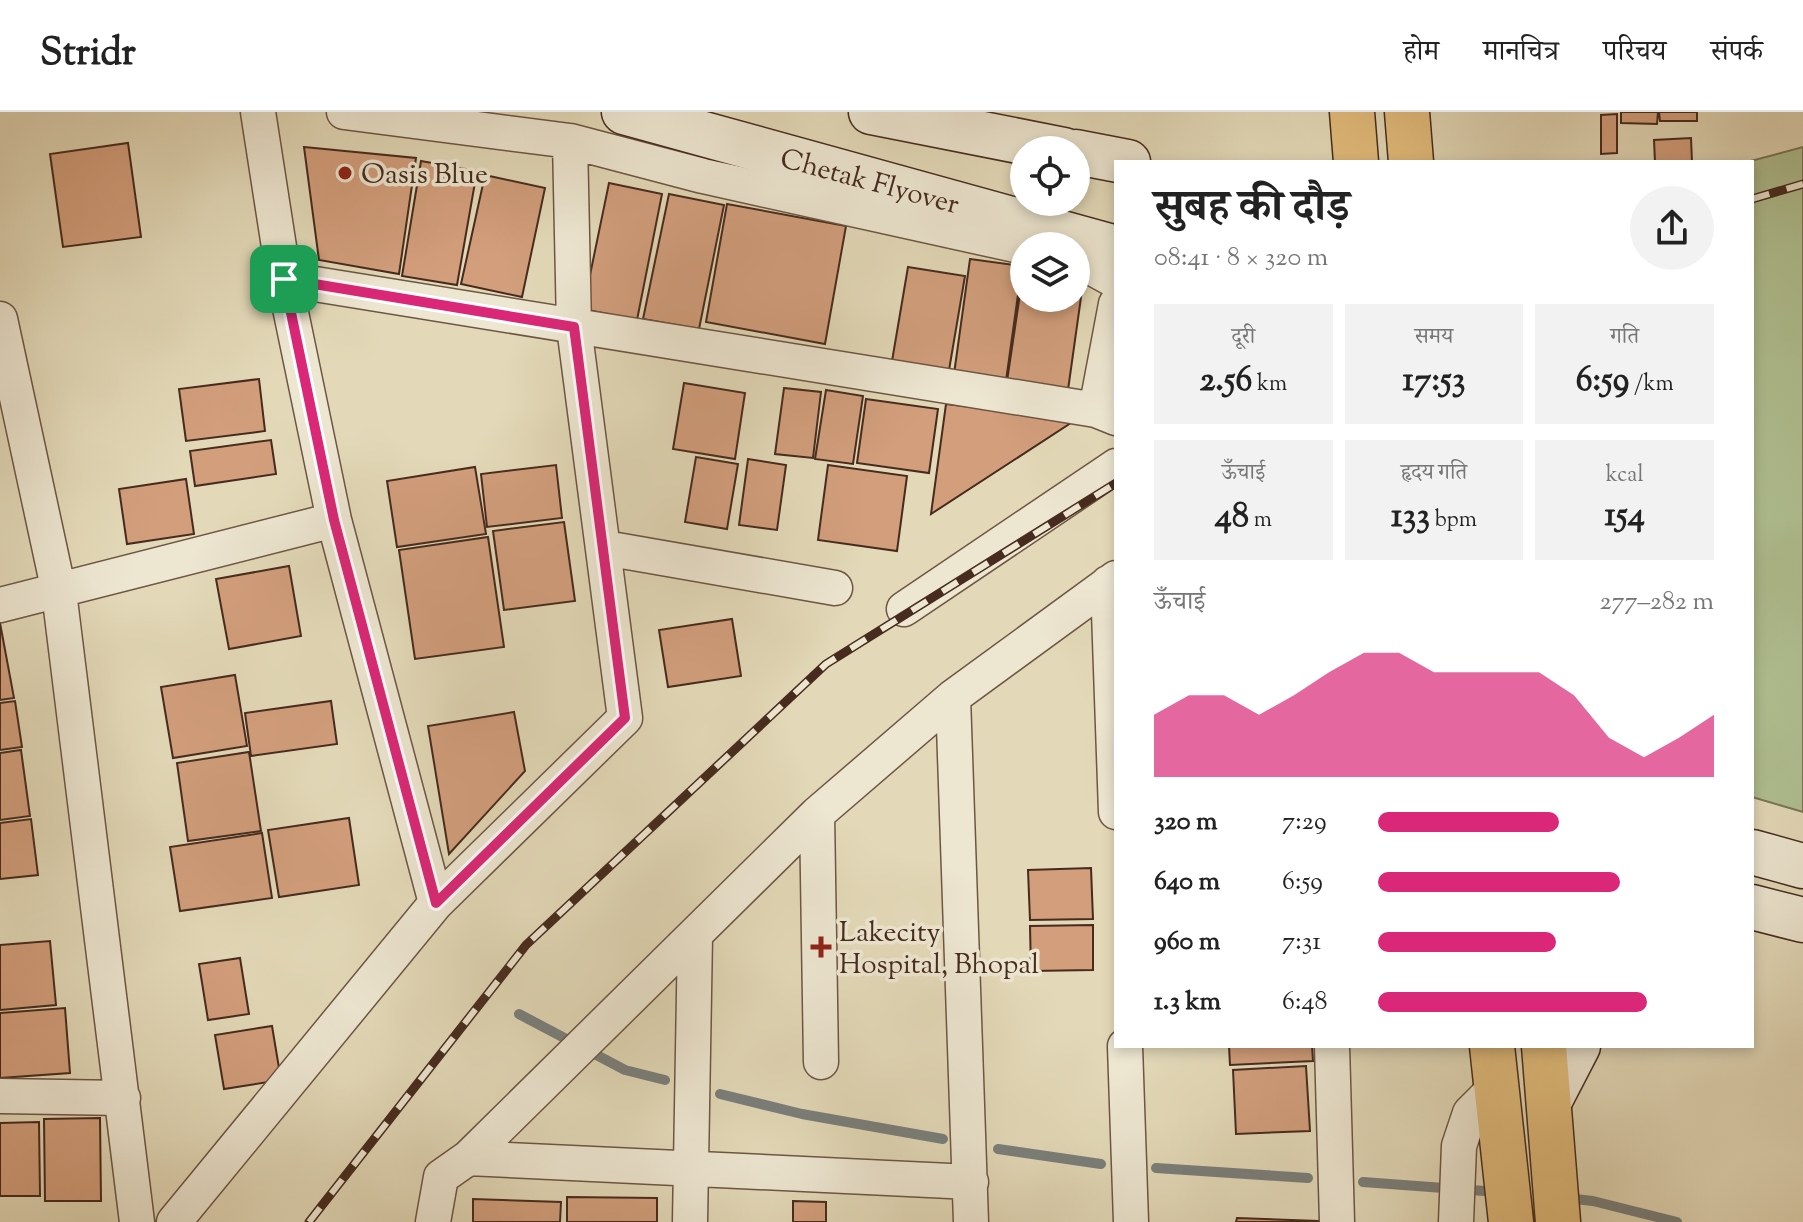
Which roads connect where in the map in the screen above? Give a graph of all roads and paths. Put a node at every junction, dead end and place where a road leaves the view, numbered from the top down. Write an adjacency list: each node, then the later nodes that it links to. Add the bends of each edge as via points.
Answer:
1 (258, 112): 16 (street)
2 (344, 112): 8 (street)
3 (624, 112): 14 (main road, Chetak Flyover)
4 (871, 112): 7 (main road)
5 (1352, 112): 11 (main road)
6 (1407, 112): 12 (main road)
7 (1010, 139)
8 (570, 141): 13 (street); 20 (street)
9 (1090, 155): 10 (main road)
10 (1118, 160)
11 (1356, 160)
12 (1411, 160)
13 (1010, 244)
14 (1114, 247)
15 (1090, 267): 17 (street)
16 (284, 279): 20 (street); 23 (street)
17 (1114, 280)
18 (0, 319): 27 (street)
19 (1114, 326): 21 (street)
20 (574, 327): 21 (street); 24 (street)
21 (1106, 414)
22 (1114, 467): 29 (street)
23 (334, 520): 27 (street); 35 (street)
24 (605, 548): 26 (street); 35 (street, via 625,718)
25 (1112, 581): 30 (street); 31 (street)
26 (835, 588)
27 (59, 592): 28 (street); 46 (street)
28 (0, 605)
29 (904, 609)
30 (1114, 696)
31 (953, 697): 32 (street); 50 (street)
32 (817, 814): 38 (street); 43 (street)
33 (1754, 853): 34 (main road)
34 (1803, 866)
35 (436, 903): 53 (street)
36 (1754, 908): 37 (main road)
37 (1803, 920)
38 (695, 936): 48 (street); 49 (street)
39 (1125, 1048): 57 (street)
40 (1332, 1048): 58 (street)
41 (1544, 1048): 47 (main road)
42 (1577, 1048): 47 (main road)
43 (821, 1062)
44 (1494, 1066): 51 (street, via 1459,1146); 59 (main road)
45 (0, 1096): 46 (street)
46 (123, 1098): 52 (street)
47 (1551, 1122): 60 (main road)
48 (468, 1158): 49 (street); 54 (street, via 441,1177)
49 (691, 1171): 50 (street); 55 (street)
50 (971, 1182): 56 (street)
51 (1456, 1217)
52 (137, 1222)
53 (174, 1222)
54 (433, 1222)
55 (690, 1222)
56 (971, 1222)
57 (1131, 1222)
58 (1337, 1222)
59 (1511, 1222)
60 (1558, 1222)

